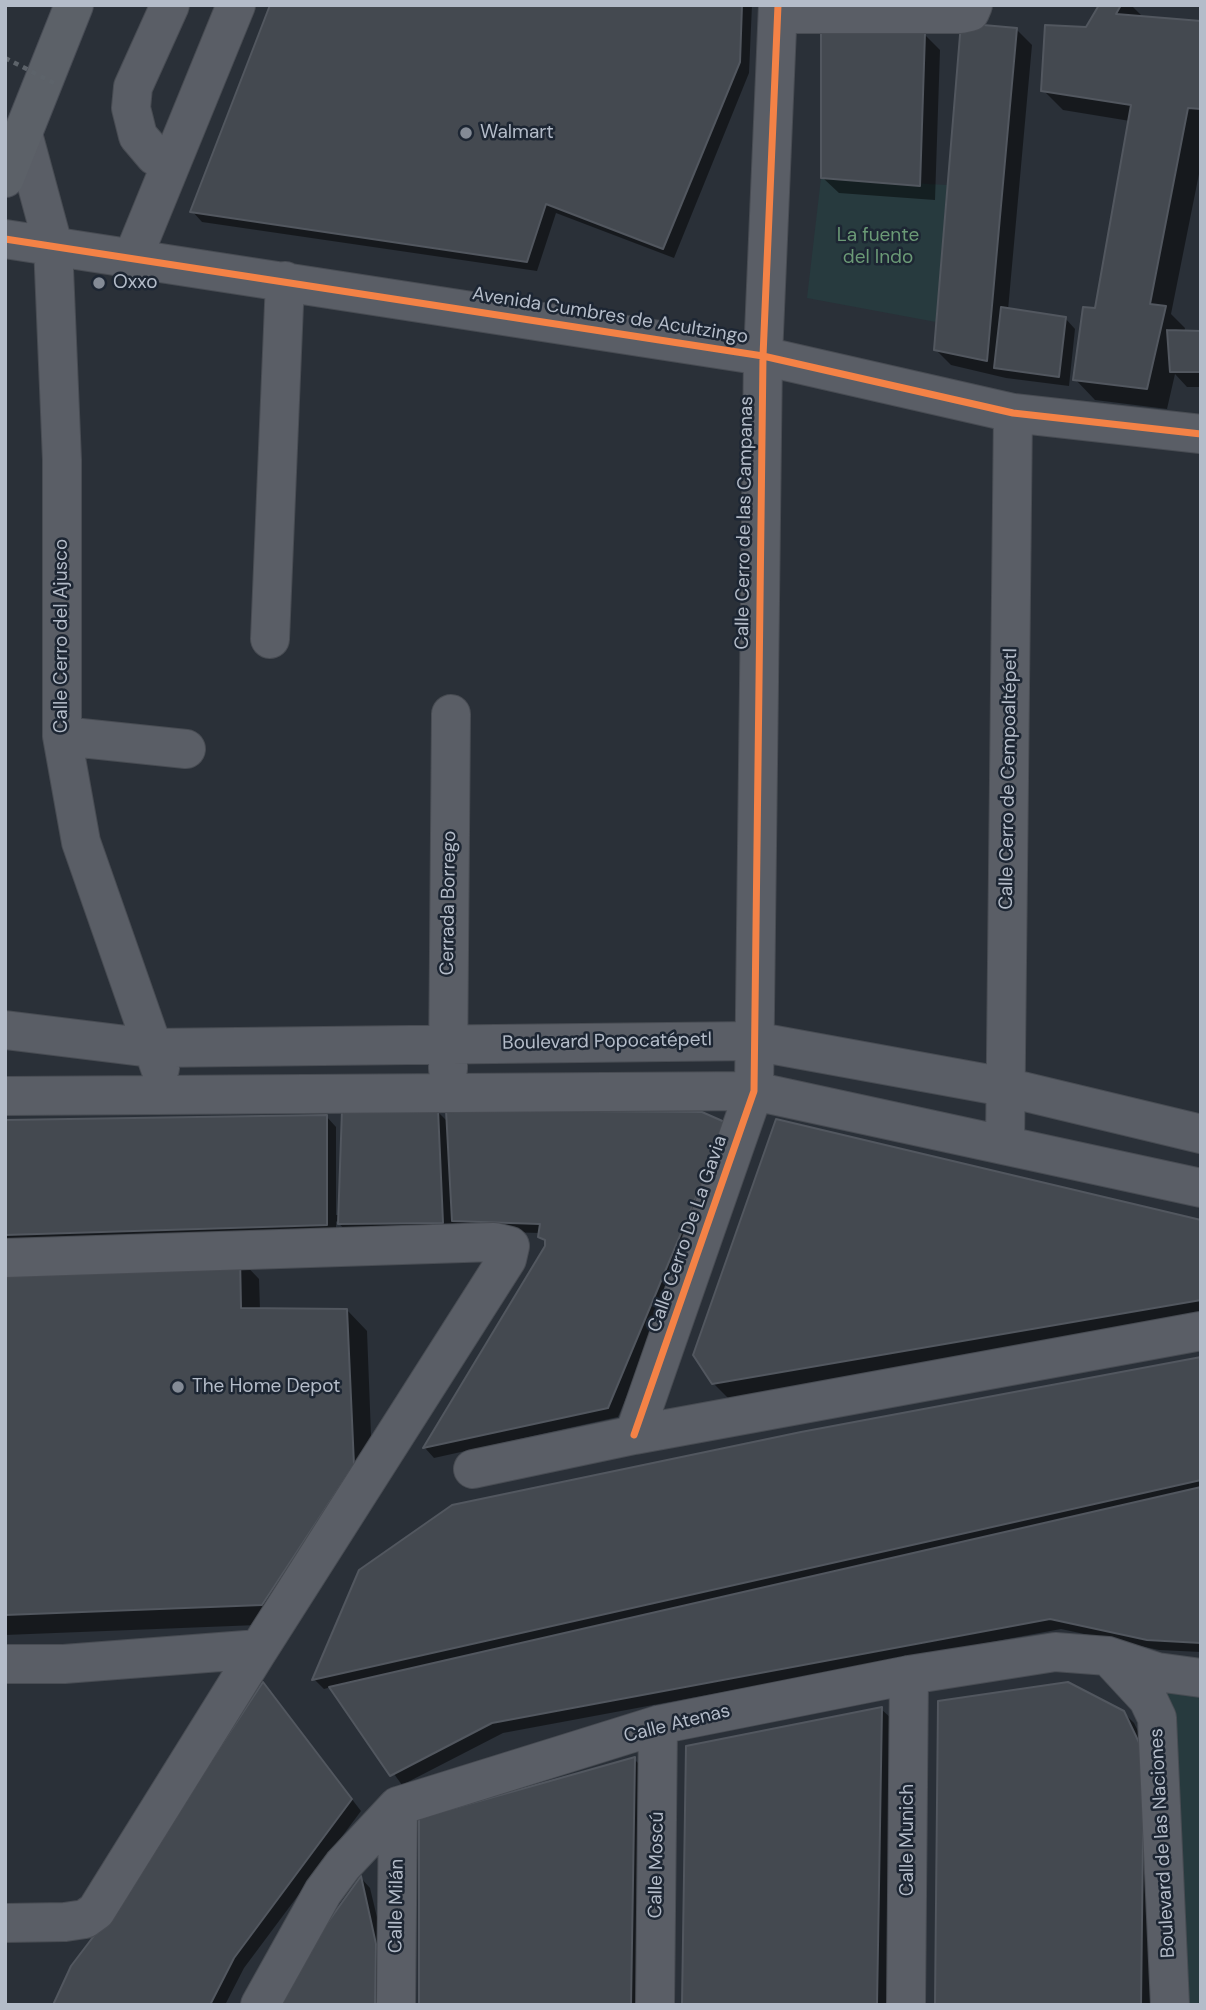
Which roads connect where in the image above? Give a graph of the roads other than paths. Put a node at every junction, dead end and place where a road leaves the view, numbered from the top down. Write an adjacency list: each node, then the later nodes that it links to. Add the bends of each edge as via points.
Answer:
1 (74, 5): 8 (main road)
2 (170, 5): 9 (street, via 134,87 131,108 138,136)
3 (236, 5): 9 (street)
4 (972, 8): 5 (street, via 961,14)
5 (906, 9): 7 (street)
6 (778, 10): 7 (street); 15 (street, Calle Cerro de las Campanas)
7 (843, 10)
8 (23, 134): 10 (main road); 12 (street, Calle Cerro del Ajusco)
9 (163, 159): 13 (street)
10 (5, 178)
11 (5, 239): 12 (street, Avenida Cumbres de Acultzingo)
12 (53, 245): 13 (street, Avenida Cumbres de Acultzingo); 20 (street, Calle Cerro del Ajusco, via 62,460)
13 (123, 256): 14 (street, Avenida Cumbres de Acultzingo)
14 (285, 281): 15 (street, Avenida Cumbres de Acultzingo); 18 (street)
15 (763, 356): 16 (street, Avenida Cumbres de Acultzingo); 23 (street, Calle Cerro de las Campanas)
16 (1013, 413): 17 (street, Avenida Cumbres de Acultzingo); 26 (street, Calle Cerro de Cempoaltépetl)
17 (1201, 434)
18 (270, 639)
19 (451, 714): 24 (street, Cerrada Borrego)
20 (62, 736): 21 (street); 25 (street, Calle Cerro del Ajusco, via 81,842)
21 (186, 749)
22 (5, 1030): 25 (street, Boulevard Popocatépetl)
23 (753, 1041): 24 (street, Boulevard Popocatépetl); 26 (street, Boulevard Popocatépetl); 27 (street, Calle Cerro De La Gavia)
24 (448, 1044): 25 (street, Boulevard Popocatépetl); 28 (street, Cerrada Borrego)
25 (151, 1048): 29 (street, Calle Cerro del Ajusco)
26 (1005, 1087): 31 (street, Boulevard Popocatépetl); 32 (street, Calle Cerro de Cempoaltépetl)
27 (754, 1091): 28 (street); 32 (street); 36 (street, Calle Cerro De La Gavia)
28 (449, 1092): 29 (street)
29 (172, 1094): 30 (street)
30 (5, 1096)
31 (1201, 1134)
32 (1005, 1145): 33 (street)
33 (1201, 1188)
34 (5, 1258): 38 (street, via 494,1242 510,1246 507,1259)
35 (1201, 1331): 36 (street)
36 (634, 1435): 37 (street)
37 (473, 1469)
38 (260, 1649): 40 (street); 45 (street, via 96,1911 85,1919 65,1922)
39 (1108, 1656): 41 (street, Calle Atenas, via 1055,1652); 42 (street, Calle Atenas, via 1157,1672); 50 (street, Boulevard de las Naciones, via 1148,1699 1157,1718)
40 (5, 1664)
41 (909, 1675): 43 (street, Calle Atenas); 49 (street, Calle Munich)
42 (1201, 1678)
43 (658, 1725): 44 (street, Calle Atenas); 48 (street, Calle Moscú)
44 (398, 1807): 46 (street, Calle Atenas, via 323,1892); 47 (street, Calle Milán)
45 (5, 1923)
46 (260, 2005)
47 (396, 2005)
48 (655, 2005)
49 (906, 2005)
50 (1170, 2005)

